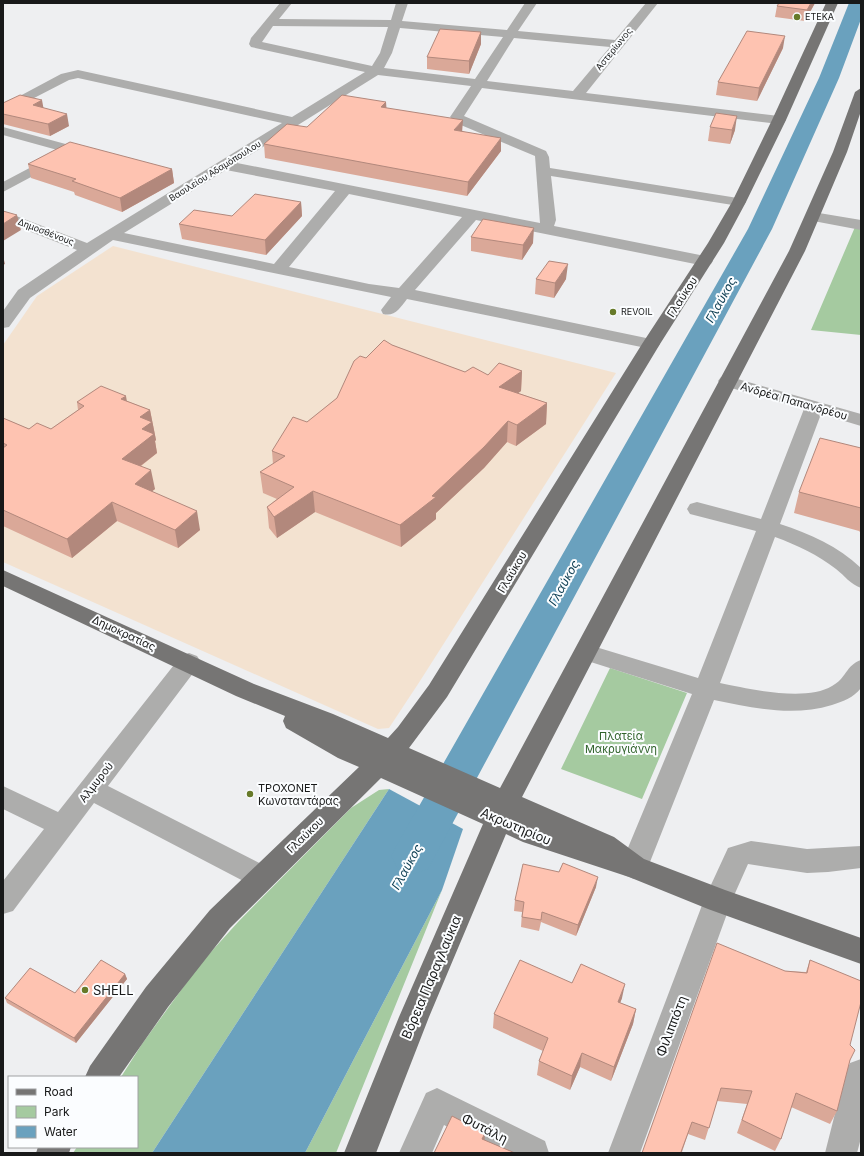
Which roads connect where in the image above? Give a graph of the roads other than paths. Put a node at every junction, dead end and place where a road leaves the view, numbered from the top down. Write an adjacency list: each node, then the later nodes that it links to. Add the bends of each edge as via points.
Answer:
1 (286, 3): 6 (street)
2 (402, 3): 7 (street, Βασιλείου Αδαμόπουλου)
3 (531, 3): 8 (street)
4 (652, 3): 9 (street, Αστερίωνος)
5 (832, 3): 15 (main road, Γλαύκου)
6 (270, 22): 7 (street); 10 (street, via 256,38 255,44)
7 (396, 24): 8 (street); 10 (street, Βασιλείου Αδαμόπουλου, via 386,54)
8 (510, 34): 9 (street); 11 (street)
9 (618, 44): 13 (street, Αστερίωνος)
10 (376, 71): 11 (street); 16 (street, Βασιλείου Αδαμόπουλου)
11 (480, 84): 13 (street); 21 (street, via 458,114 458,118 540,153)
12 (861, 92): 29 (main road)
13 (576, 96): 15 (street)
14 (3, 110): 16 (street, via 65,77 78,74)
15 (779, 120): 26 (main road, Γλαύκου)
16 (295, 122): 20 (street, Βασιλείου Αδαμόπουλου)
17 (3, 131): 18 (street)
18 (70, 150): 19 (street); 24 (street)
19 (106, 160)
20 (225, 165): 23 (street, Βασιλείου Αδαμόπουλου); 25 (street)
21 (544, 171): 26 (street); 31 (street, via 548,220)
22 (173, 178): 23 (street)
23 (195, 184): 32 (street, Βασιλείου Αδαμόπουλου)
24 (3, 188)
25 (345, 189): 27 (street); 35 (street)
26 (739, 202): 34 (main road, Γλαύκου)
27 (472, 215): 31 (street); 37 (street)
28 (3, 216): 33 (street, Δημοσθένους)
29 (813, 217): 30 (street); 42 (main road, via 786,274)
30 (861, 225)
31 (546, 230): 34 (street)
32 (110, 235): 33 (street, Βασιλείου Αδαμόπουλου); 35 (street)
33 (89, 249): 38 (street, Βασιλείου Αδαμόπουλου)
34 (706, 261): 41 (main road, Γλαύκου)
35 (278, 270): 37 (street, via 369,289)
36 (5, 292): 38 (street)
37 (403, 293): 39 (street); 41 (street)
38 (24, 294): 40 (street, Βασιλείου Αδαμόπουλου)
39 (389, 310)
40 (3, 323)
41 (651, 344): 53 (main road, Γλαύκου, via 454,665 416,722)
42 (727, 381): 43 (street, Ανδρέα Παπανδρέου); 49 (main road)
43 (814, 408): 44 (street, Ανδρέα Παπανδρέου); 46 (street, via 810,438)
44 (861, 420)
45 (697, 509): 46 (street)
46 (767, 528): 48 (street, via 794,536 820,548 842,562); 52 (street)
47 (3, 577): 50 (main road, Δημοκρατίας)
48 (861, 580)
49 (586, 652): 52 (street); 56 (main road)
50 (189, 662): 53 (main road, Δημοκρατίας, via 245,690 316,734); 54 (street, Αλμυρού)
51 (857, 684): 52 (street, via 831,698 803,703 766,701)
52 (706, 688): 59 (street)
53 (395, 763): 56 (main road, Ακρωτηρίου); 60 (main road, Γλαύκου)
54 (90, 789): 57 (street, Αλμυρού); 60 (street)
55 (3, 797): 57 (street)
56 (493, 807): 59 (main road, Ακρωτηρίου, via 532,834); 66 (main road, Βόρεια Παραγλαύκια)
57 (62, 826): 62 (street, Αλμυρού)
58 (861, 857): 61 (street, Φιλιππότη, via 841,861 805,862 750,852 741,853 735,859)
59 (634, 867): 61 (main road, Ακρωτηρίου)
60 (261, 877): 65 (main road, Γλαύκου, via 220,919 180,966)
61 (718, 900): 63 (main road, Ακρωτηρίου); 69 (street, Φιλιππότη)
62 (3, 902)
63 (861, 951)
64 (861, 1074): 70 (street)
65 (102, 1076)
66 (360, 1153)
67 (415, 1153): 68 (street, Φυτάλη, via 437,1104)
68 (533, 1153)
69 (624, 1153)
70 (841, 1153)

